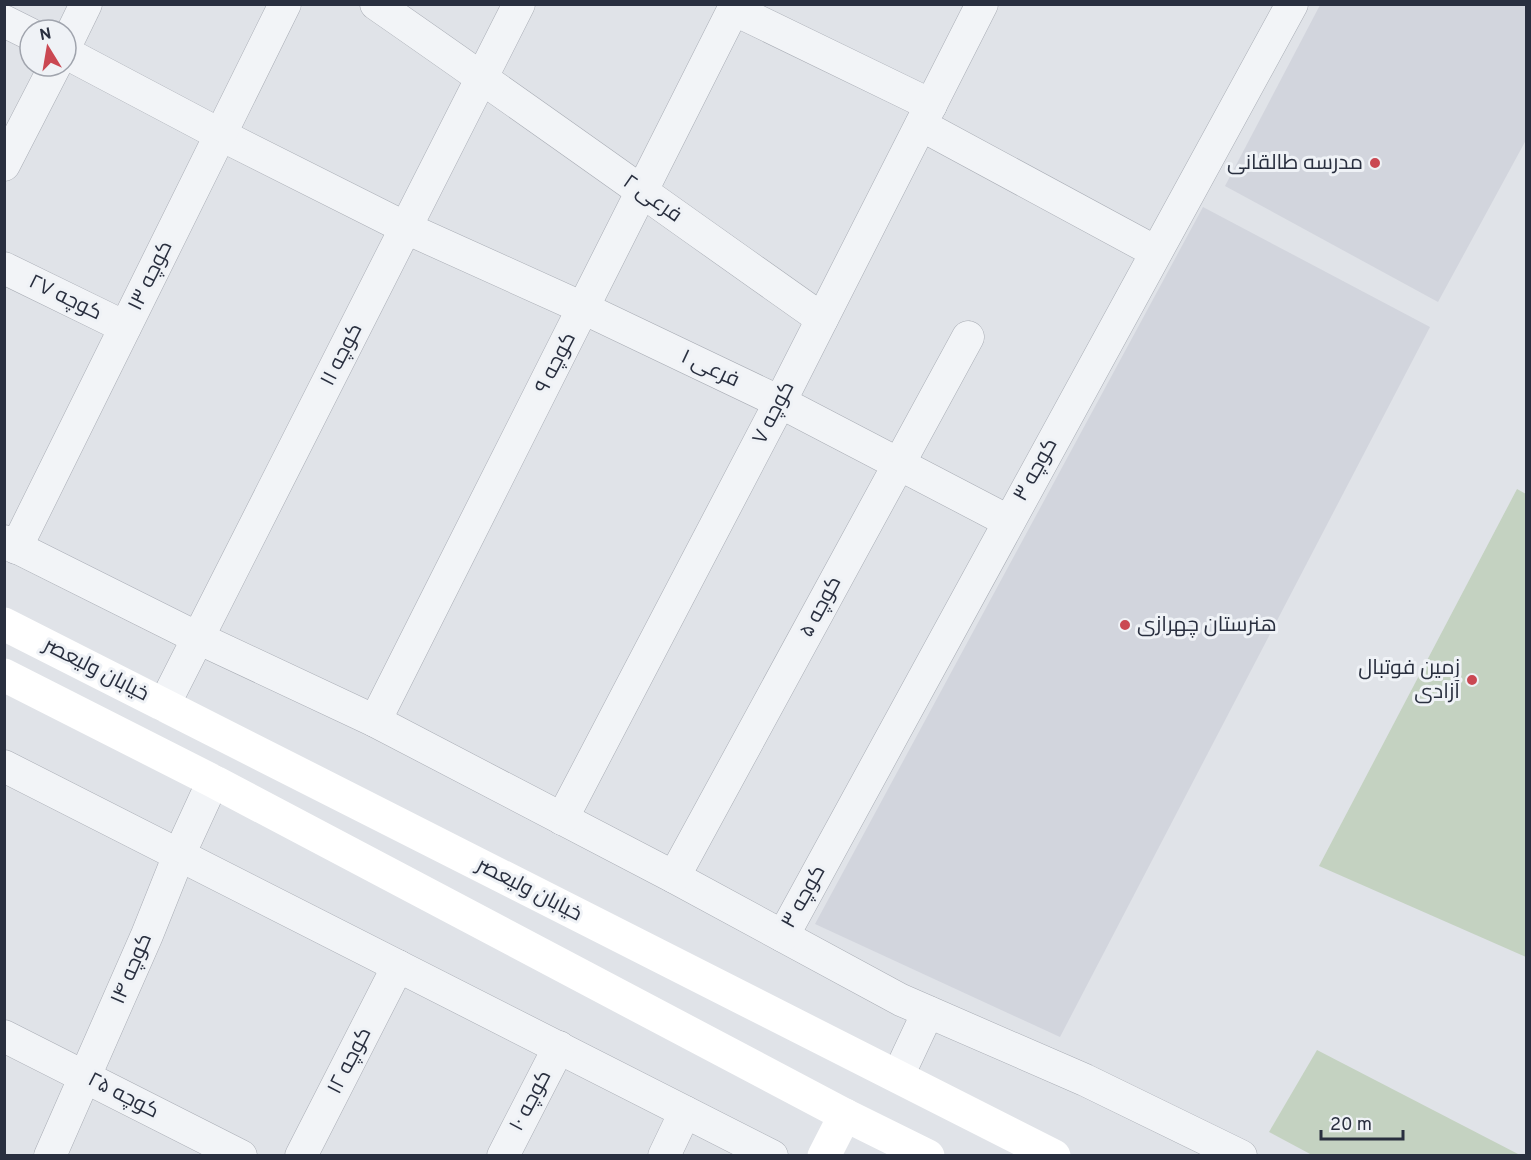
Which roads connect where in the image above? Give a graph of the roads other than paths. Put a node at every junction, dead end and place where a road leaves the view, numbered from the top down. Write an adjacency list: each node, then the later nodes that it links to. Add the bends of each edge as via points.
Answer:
1 (86, 4): 8 (street)
2 (285, 4): 15 (street, کوچه ۱۳)
3 (376, 4): 12 (street, فرعی ۲)
4 (519, 4): 12 (street, کوچه ۱۱)
5 (982, 4): 14 (street, کوچه ۷)
6 (1292, 4): 19 (street, کوچه ۳)
7 (735, 7): 14 (street); 17 (street, کوچه ۹)
8 (78, 20)
9 (4, 21): 10 (street)
10 (18, 28)
11 (78, 59): 15 (street, فرعی ۱)
12 (482, 77): 17 (street, فرعی ۲); 18 (street, کوچه ۱۱)
13 (49, 78): 16 (street)
14 (926, 115): 19 (street); 22 (street, کوچه ۷)
15 (221, 135): 18 (street, فرعی ۱); 23 (street, کوچه ۱۳)
16 (4, 165)
17 (642, 192): 21 (street, کوچه ۹); 22 (street, فرعی ۲)
18 (406, 228): 21 (street, فرعی ۱); 30 (street, کوچه ۱۱)
19 (1156, 252): 27 (street, کوچه ۳)
20 (4, 268): 23 (street, کوچه ۲۷)
21 (583, 308): 25 (street, فرعی ۱); 33 (street, کوچه ۹)
22 (822, 319): 25 (street, کوچه ۷)
23 (125, 327): 28 (street, کوچه ۱۳)
24 (968, 336): 26 (street, کوچه ۵)
25 (780, 402): 26 (street, فرعی ۱); 36 (street, کوچه ۷)
26 (898, 464): 27 (street, فرعی ۱); 39 (street, کوچه ۵)
27 (1008, 521): 41 (street, کوچه ۳)
28 (10, 544): 30 (street)
29 (4, 624): 32 (street, خیابان ولیعصر)
30 (198, 638): 32 (street, کوچه ۱۱); 33 (street)
31 (4, 675): 35 (street)
32 (164, 705): 37 (street, خیابان ولیعصر)
33 (375, 721): 36 (street)
34 (6, 770): 38 (street)
35 (213, 782): 38 (street, کوچه ۱۴); 40 (street)
36 (562, 819): 39 (street)
37 (421, 835): 40 (street); 46 (street, خیابان ولیعصر)
38 (179, 855): 42 (street); 47 (street, کوچه ۱۴)
39 (674, 877): 41 (street)
40 (398, 879): 49 (street)
41 (783, 936): 43 (street)
42 (398, 966): 45 (street); 52 (street, کوچه ۱۲)
43 (928, 1012): 46 (street); 59 (street, via 1085,1080)
44 (4, 1036): 47 (street, کوچه ۲۵)
45 (559, 1047): 48 (street); 53 (street, کوچه ۱۰)
46 (898, 1076): 58 (street, خیابان ولیعصر)
47 (85, 1077): 50 (street, کوچه ۱۴); 51 (street, کوچه ۲۵)
48 (685, 1112): 54 (street); 55 (street)
49 (845, 1115): 56 (street); 57 (street)
50 (50, 1155)
51 (241, 1155)
52 (302, 1155)
53 (502, 1155)
54 (664, 1155)
55 (772, 1155)
56 (824, 1155)
57 (928, 1155)
58 (1054, 1155)
59 (1240, 1155)

